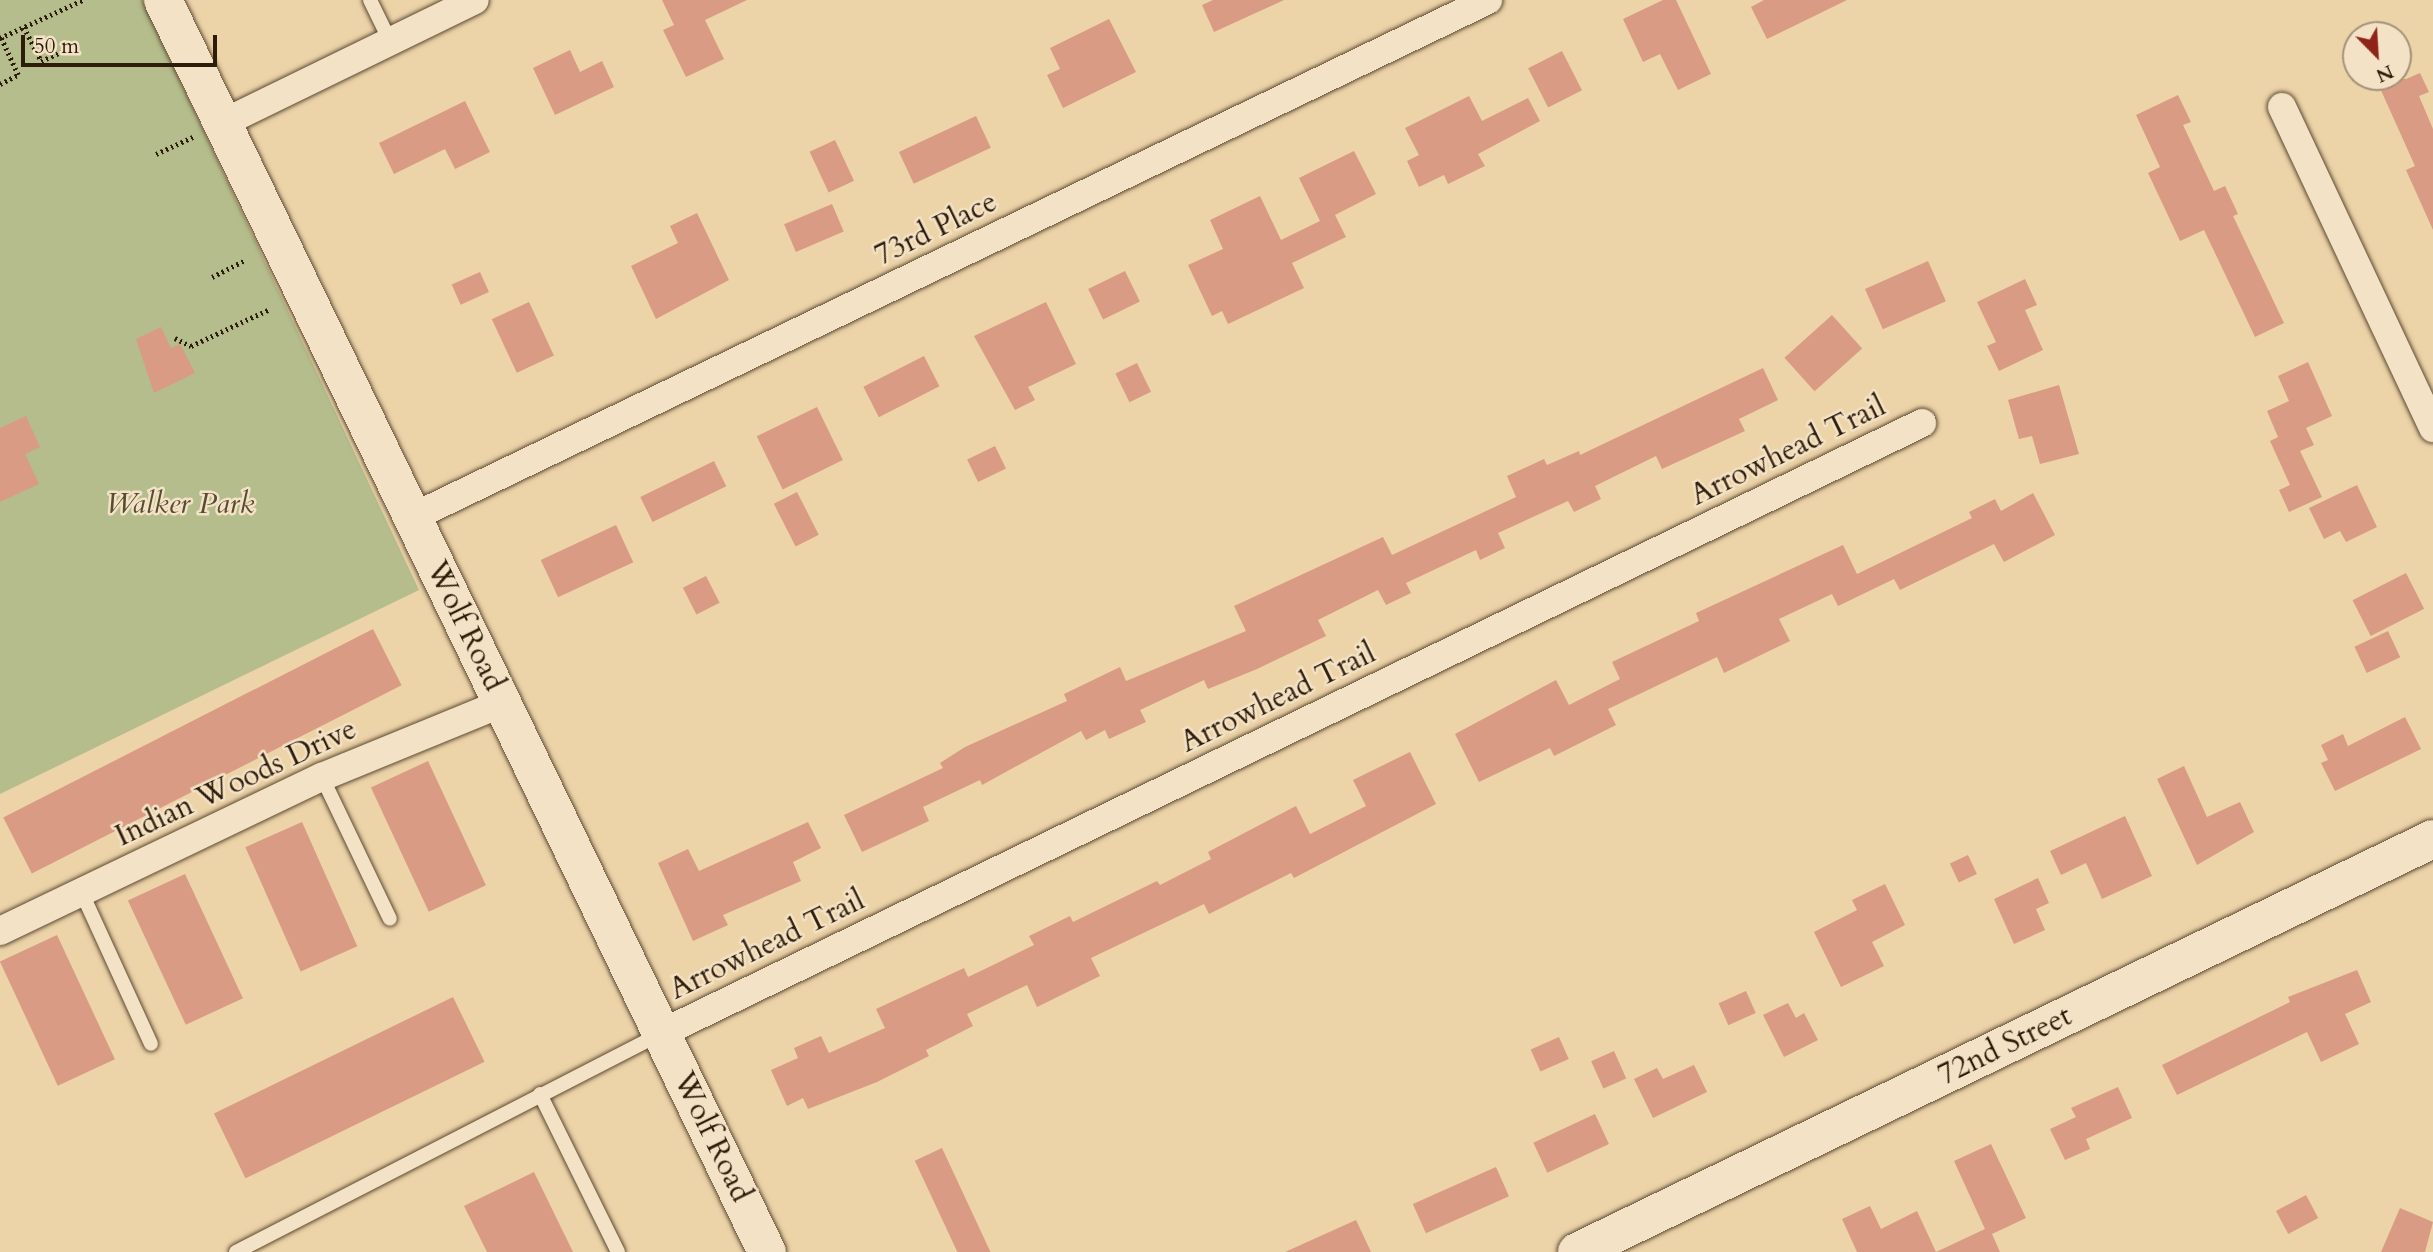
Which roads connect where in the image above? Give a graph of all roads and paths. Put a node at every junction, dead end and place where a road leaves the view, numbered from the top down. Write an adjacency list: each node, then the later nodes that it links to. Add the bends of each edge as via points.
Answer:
1 (83, 0): 6 (path)
2 (163, 0): 12 (street, Wolf Road)
3 (370, 0): 8 (lane)
4 (475, 0): 8 (street)
5 (1488, 0): 20 (street, 73rd Place)
6 (24, 27): 7 (path); 9 (path, via 41,61)
7 (0, 38): 10 (path, via 18,75)
8 (390, 41): 12 (street)
9 (61, 52)
10 (0, 83)
11 (2282, 107): 19 (street)
12 (223, 123): 13 (path); 20 (street, Wolf Road)
13 (156, 154)
14 (244, 261): 15 (path)
15 (212, 276)
16 (268, 310): 17 (path, via 191,346)
17 (175, 338)
18 (1922, 423): 27 (street, Arrowhead Trail)
19 (2433, 428)
20 (413, 517): 21 (street, Wolf Road)
21 (502, 703): 22 (street, Indian Woods Drive); 27 (street, Wolf Road)
22 (322, 776): 24 (street, Indian Woods Drive); 25 (lane)
23 (2433, 839): 33 (street, 72nd Street)
24 (81, 891): 26 (street, Indian Woods Drive); 28 (lane)
25 (390, 919)
26 (0, 931)
27 (662, 1033): 29 (lane); 32 (street, Wolf Road)
28 (150, 1044)
29 (540, 1094): 30 (lane); 31 (lane)
30 (236, 1252)
31 (618, 1252)
32 (768, 1252)
33 (1577, 1252)

